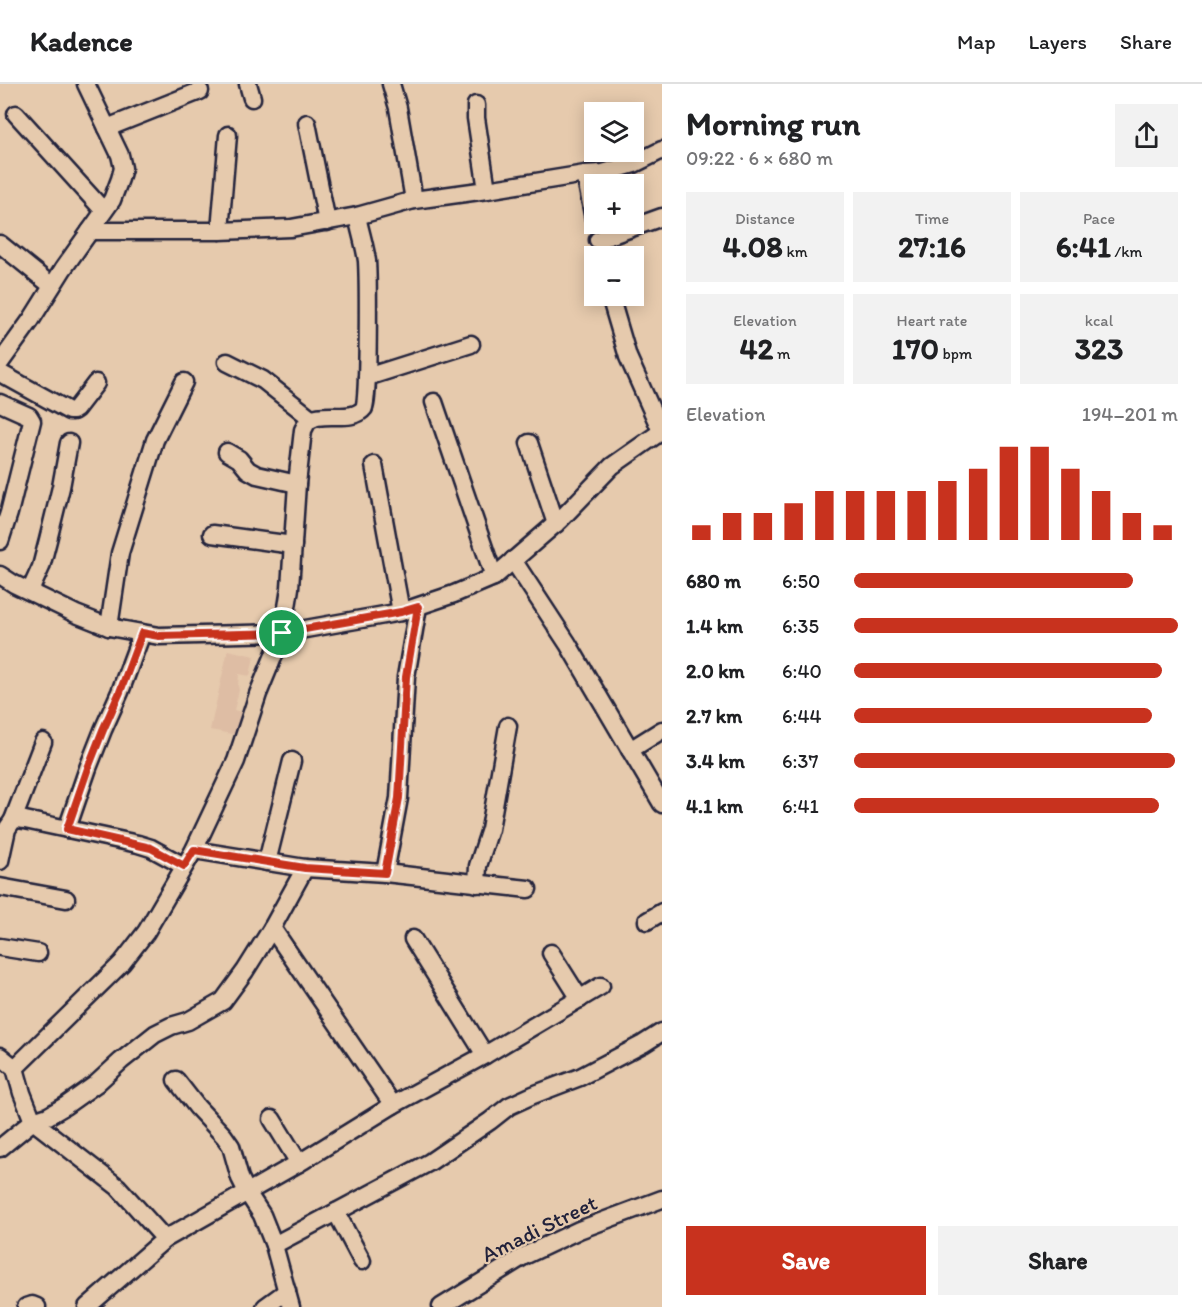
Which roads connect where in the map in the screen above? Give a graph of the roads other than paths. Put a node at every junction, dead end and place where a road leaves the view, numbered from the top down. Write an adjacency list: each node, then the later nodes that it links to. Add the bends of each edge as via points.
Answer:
1 (391, 84): 13 (street)
2 (89, 85): 7 (street)
3 (200, 91): 7 (street)
4 (476, 105): 12 (street)
5 (16, 114): 14 (street)
6 (307, 123): 17 (street)
7 (107, 128): 14 (street, via 123,168 112,200)
8 (228, 135): 19 (street)
9 (662, 150): 11 (street, via 634,164)
10 (584, 174): 12 (street)
11 (585, 174)
12 (487, 190): 13 (street)
13 (414, 200): 15 (street)
14 (103, 210): 18 (street)
15 (357, 216): 17 (street); 28 (street, via 367,260)
16 (662, 217): 21 (street)
17 (327, 222): 19 (street)
18 (90, 231): 19 (street); 22 (street)
19 (220, 231)
20 (0, 244): 22 (street)
21 (604, 246)
22 (52, 286): 26 (street)
23 (613, 306): 34 (street, via 628,357)
24 (471, 344): 28 (street)
25 (227, 362): 33 (street, via 263,380)
26 (0, 363)
27 (0, 372): 30 (street, via 69,411 76,409)
28 (367, 376): 33 (street, via 363,409 356,414)
29 (184, 382): 50 (street, via 155,441 120,553)
30 (96, 383)
31 (434, 402): 46 (street)
32 (0, 403): 42 (street, via 32,421)
33 (312, 419): 39 (street, via 303,430)
34 (661, 431): 40 (street, via 612,466)
35 (69, 443): 47 (street, via 41,567)
36 (529, 443): 40 (street)
37 (227, 452): 39 (street, via 257,475)
38 (374, 465): 49 (street)
39 (297, 483): 43 (street)
40 (556, 524): 44 (street)
41 (212, 534): 43 (street)
42 (0, 541)
43 (292, 545): 52 (street)
44 (513, 561): 46 (street); 56 (street, via 568,644)
45 (0, 575): 47 (street)
46 (494, 577): 48 (street)
47 (30, 591): 50 (street)
48 (418, 607): 49 (street); 66 (street, via 406,677 399,798)
49 (401, 612): 52 (street)
50 (110, 627): 51 (street)
51 (142, 633): 52 (street); 60 (street)
52 (282, 633): 61 (street, via 236,761)
53 (508, 726): 67 (street)
54 (662, 730): 56 (street)
55 (43, 742): 59 (street)
56 (630, 750): 58 (street)
57 (292, 761): 63 (street)
58 (662, 804)
59 (13, 820): 60 (street); 62 (street)
60 (67, 829): 64 (street, via 151,848)
61 (194, 850): 63 (street); 64 (street)
62 (0, 861)
63 (267, 862): 65 (street)
64 (184, 866): 83 (street, via 146,932 122,963)
65 (305, 868): 66 (street); 73 (street)
66 (385, 873): 67 (street)
67 (477, 884): 69 (street)
68 (0, 887): 70 (street)
69 (528, 889)
70 (66, 899)
71 (662, 912): 72 (street)
72 (646, 921)
73 (272, 928): 85 (street); 87 (street, via 223,1001 155,1034 96,1084 48,1116)
74 (413, 939): 81 (street)
75 (0, 947): 76 (street)
76 (38, 953)
77 (550, 953): 79 (street)
78 (601, 986): 79 (street)
79 (580, 999): 81 (street)
80 (662, 1032): 92 (street, via 580,1077 509,1106 430,1162)
81 (485, 1055): 85 (street)
82 (0, 1056): 83 (street)
83 (15, 1068): 87 (street)
84 (176, 1080): 90 (street, via 225,1136)
85 (393, 1105): 89 (street)
86 (273, 1119): 89 (street)
87 (33, 1121): 88 (street); 93 (street, via 118,1187)
88 (0, 1148)
89 (299, 1163): 90 (street)
90 (247, 1192): 93 (street); 94 (street)
91 (662, 1198): 101 (street, Amadi Street, via 524,1256)
92 (336, 1212): 94 (street); 95 (street)
93 (165, 1239): 99 (street)
94 (274, 1245): 96 (street)
95 (362, 1261)
96 (289, 1299): 100 (street)
97 (26, 1307): 98 (street)
98 (37, 1307)
99 (87, 1307)
100 (265, 1307)
101 (441, 1307)

